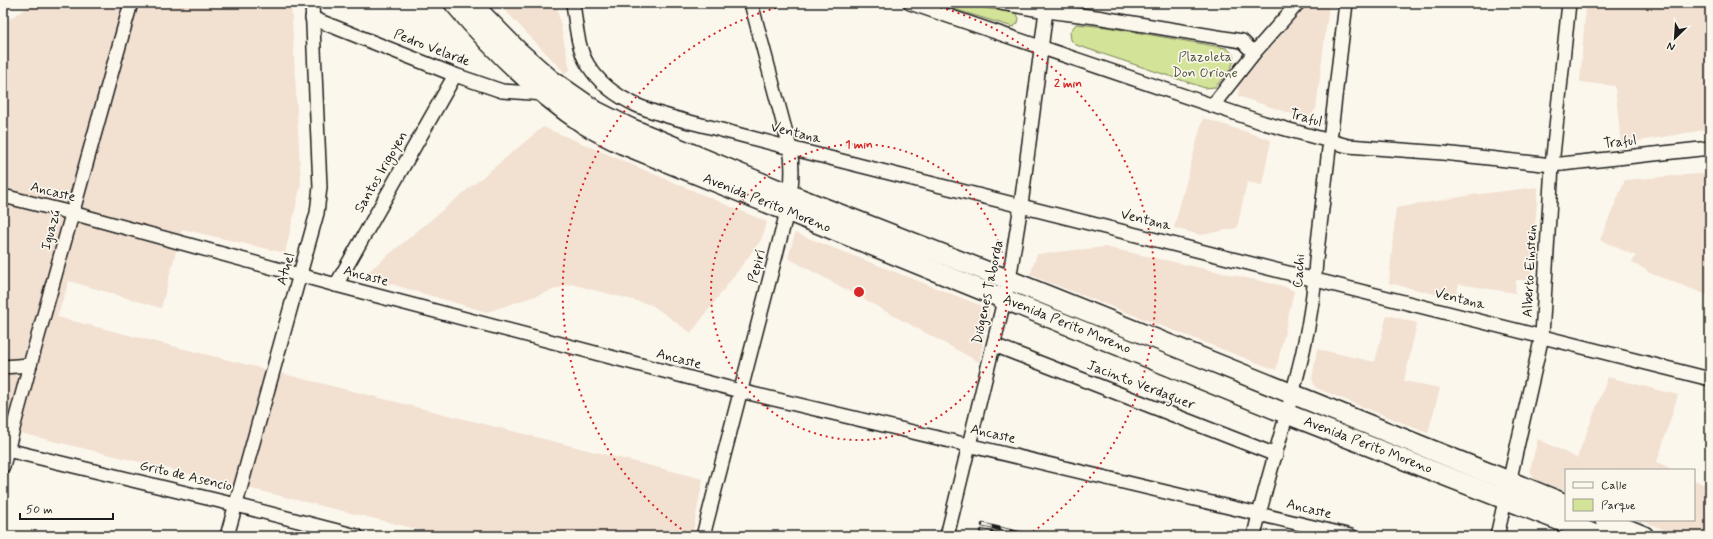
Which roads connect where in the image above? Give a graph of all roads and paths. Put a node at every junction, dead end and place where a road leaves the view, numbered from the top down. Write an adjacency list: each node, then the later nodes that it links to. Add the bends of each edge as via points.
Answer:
1 (131, 3): 26 (street, Iguazú)
2 (312, 3): 13 (street, Atuel)
3 (454, 3): 17 (main road, via 505,60)
4 (471, 3): 17 (main road, via 518,51)
5 (573, 3): 20 (street, Ventana, via 582,51 588,65 603,84 616,94 654,113)
6 (751, 3): 20 (street, Pepirí)
7 (910, 3): 14 (street, Traful)
8 (1001, 3): 12 (street)
9 (1298, 3): 15 (street)
10 (1346, 3): 19 (street, Cachi)
11 (1569, 3): 22 (street, Alberto Einstein)
12 (1047, 7): 14 (street, Diógenes Taborda); 15 (street, via 1242,42)
13 (312, 18): 16 (street, Pedro Velarde); 27 (street, Atuel, via 320,187 314,228)
14 (1042, 48): 18 (street, Traful); 25 (street, Diógenes Taborda)
15 (1254, 53): 18 (street)
16 (455, 75): 17 (street, Pedro Velarde, via 502,91); 29 (street, Santos Irigoyen)
17 (547, 86): 24 (main road, Avenida Perito Moreno)
18 (1213, 105): 19 (street, Traful)
19 (1329, 141): 22 (street, Traful, via 1348,146); 28 (street, Cachi)
20 (790, 148): 24 (street, Pepirí, via 793,165); 25 (street, Ventana)
21 (1710, 148): 22 (street, Traful)
22 (1552, 165): 31 (street, Alberto Einstein)
23 (3, 196): 26 (street, Ancaste)
24 (789, 203): 30 (main road, Avenida Perito Moreno); 36 (street, Pepirí)
25 (1022, 206): 28 (street, Ventana); 30 (street, Diógenes Taborda)
26 (72, 213): 27 (street, Ancaste); 33 (street, Iguazú)
27 (301, 276): 29 (street, Ancaste); 45 (street, Atuel)
28 (1315, 280): 31 (street, Ventana); 37 (street, Cachi)
29 (336, 285): 36 (street, Ancaste)
30 (1006, 289): 32 (street, Diógenes Taborda); 37 (main road, Avenida Perito Moreno); 38 (main road, Avenida Perito Moreno)
31 (1542, 336): 35 (street, Ventana); 43 (street, Alberto Einstein)
32 (994, 345): 39 (street, Diógenes Taborda); 41 (street, Jacinto Verdaguer)
33 (30, 364): 34 (street); 40 (street, Iguazú)
34 (3, 367)
35 (1710, 379)
36 (740, 392): 39 (street, Ancaste); 52 (street, Pepirí)
37 (1292, 395): 38 (street, Cachi); 43 (main road, Avenida Perito Moreno)
38 (1287, 414): 41 (street, Cachi); 43 (main road, Avenida Perito Moreno)
39 (969, 445): 46 (street, Ancaste); 53 (street, Diógenes Taborda)
40 (7, 450): 42 (street, Iguazú); 45 (street, Grito de Asencio)
41 (1276, 455): 46 (street, Cachi)
42 (3, 466)
43 (1509, 490): 44 (main road, Avenida Perito Moreno); 47 (main road, Avenida Perito Moreno); 56 (street, Alberto Einstein)
44 (1565, 504)
45 (236, 505): 50 (street, Atuel); 51 (street, Grito de Asencio)
46 (1259, 513): 54 (street, Cachi); 55 (street, Ancaste)
47 (1565, 518)
48 (1570, 521): 57 (main road, Avenida Perito Moreno)
49 (1607, 521): 58 (main road)
50 (227, 536)
51 (357, 536)
52 (703, 536)
53 (947, 536)
54 (1254, 536)
55 (1351, 536)
56 (1498, 536)
57 (1600, 536)
58 (1644, 536)

